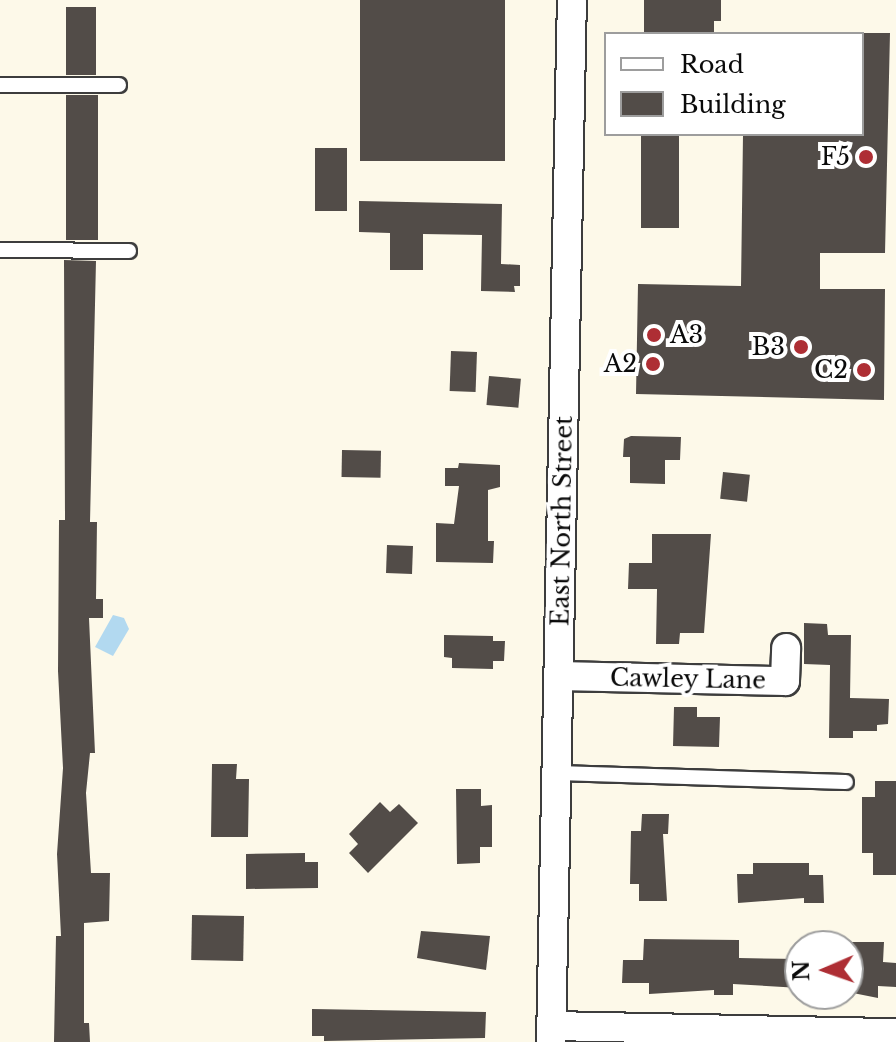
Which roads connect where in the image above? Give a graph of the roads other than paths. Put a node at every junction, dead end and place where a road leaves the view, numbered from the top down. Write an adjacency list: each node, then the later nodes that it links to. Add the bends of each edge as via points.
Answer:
1 (572, 0): 7 (street, East North Street)
2 (0, 85): 3 (lane)
3 (119, 85)
4 (0, 250): 5 (lane)
5 (129, 251)
6 (786, 648): 7 (street, Cawley Lane, via 785,681)
7 (559, 676): 8 (street, East North Street)
8 (557, 773): 9 (lane); 11 (street, East North Street)
9 (846, 782)
10 (896, 1033): 11 (street)
11 (552, 1034)

